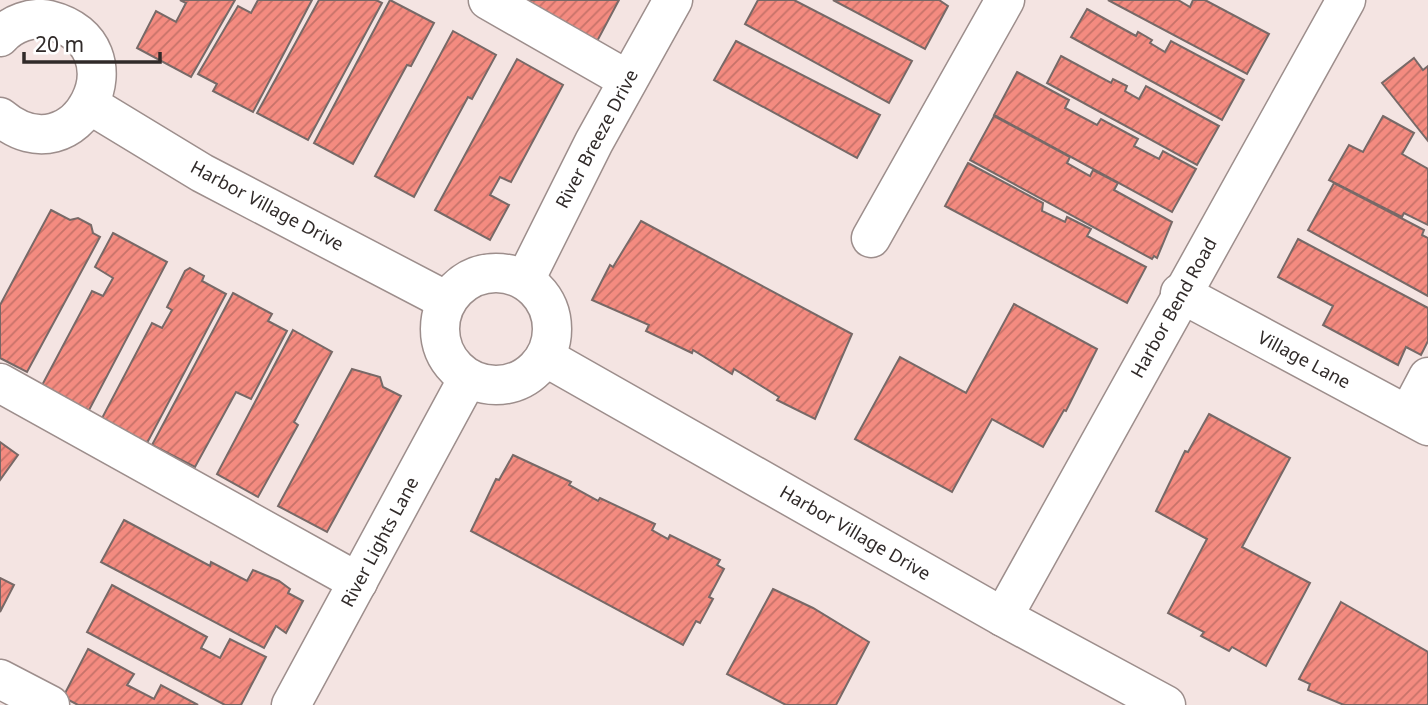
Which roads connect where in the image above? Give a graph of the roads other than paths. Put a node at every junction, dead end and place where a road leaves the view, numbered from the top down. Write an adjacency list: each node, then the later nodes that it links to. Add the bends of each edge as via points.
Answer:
1 (488, 0): 7 (street)
2 (673, 0): 7 (street, River Breeze Drive)
3 (1004, 0): 10 (street)
4 (1346, 0): 12 (street, Harbor Bend Road)
5 (74, 13): 6 (street, via 23,21); 8 (street, via 95,61 97,83)
6 (0, 37)
7 (628, 80): 11 (street, River Breeze Drive)
8 (90, 105): 9 (street, via 76,122 55,132); 13 (street, Harbor Village Drive, via 202,173)
9 (4, 129)
10 (870, 238)
11 (525, 280): 13 (street, via 504,273 482,274 462,284); 14 (street, via 541,295 551,314 552,337)
12 (1180, 293): 18 (street, Village Lane); 20 (street, Harbor Bend Road)
13 (447, 301): 16 (street, via 440,322 441,344 451,363)
14 (545, 357): 16 (street, via 530,374 511,384 489,385); 20 (street, Harbor Village Drive)
15 (1428, 377): 18 (street)
16 (468, 378): 19 (street, River Lights Lane)
17 (0, 383): 19 (street)
18 (1418, 421)
19 (358, 582): 23 (street, River Lights Lane)
20 (1003, 617): 24 (street, Harbor Village Drive)
21 (0, 679): 22 (street)
22 (50, 705)
23 (291, 705)
24 (1166, 705)

